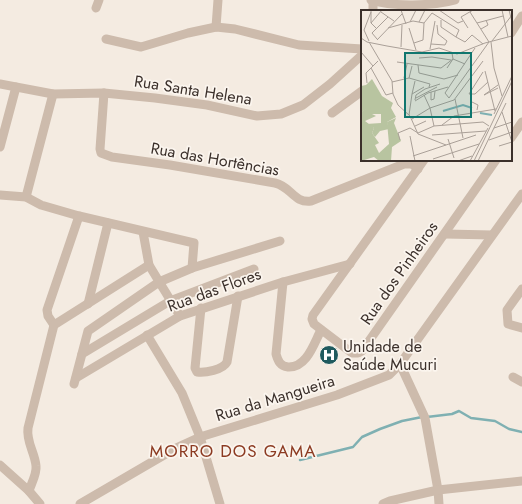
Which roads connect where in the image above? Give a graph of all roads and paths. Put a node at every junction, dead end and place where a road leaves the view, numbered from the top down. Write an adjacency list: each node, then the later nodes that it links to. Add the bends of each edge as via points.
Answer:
1 (218, 0): 6 (street)
2 (372, 0): 3 (street, via 410,5); 4 (street)
3 (455, 0)
4 (373, 10)
5 (522, 16): 7 (street)
6 (216, 27): 8 (street, via 141,47); 9 (street, via 235,29 299,45)
7 (512, 31)
8 (106, 39)
9 (361, 49)
10 (361, 56): 14 (street, Rua Santa Helena, via 303,105 281,114 257,116 185,102)
11 (0, 84): 12 (street, Rua Santa Helena)
12 (16, 87): 15 (street, Rua Santa Helena); 19 (street)
13 (361, 92): 16 (street)
14 (104, 93): 15 (street, Rua Santa Helena); 22 (street, Rua das Hortências, via 100,149 101,153 112,157 275,182 286,187 297,199 305,201 311,201 404,164 412,164)
15 (53, 94): 25 (street)
16 (332, 113)
17 (522, 122): 18 (street)
18 (512, 137)
19 (0, 147)
20 (423, 161): 22 (street)
21 (495, 161): 29 (street, Rua dos Pinheiros)
22 (418, 169): 32 (street)
23 (522, 194): 30 (street, Rua da Mangueira)
24 (0, 195): 25 (street)
25 (26, 197): 26 (street, via 41,205)
26 (79, 216): 27 (street); 44 (street, via 47,310)
27 (108, 223): 28 (street); 41 (street)
28 (143, 232): 33 (street); 34 (street, via 194,243)
29 (445, 234): 30 (street); 46 (street, Rua dos Pinheiros, via 362,351 352,353)
30 (492, 235): 49 (street, Rua da Mangueira)
31 (280, 241): 34 (street)
32 (350, 264): 37 (street, Rua das Flores); 46 (street, Rua dos Pinheiros, via 313,315 314,324)
33 (149, 266): 36 (street); 41 (street)
34 (192, 268): 36 (street)
35 (254, 269): 40 (street)
36 (159, 282): 40 (street); 48 (street, via 88,331)
37 (283, 282): 39 (street, Rua das Flores); 46 (street, via 276,354 278,361 285,366 293,367 299,364 304,360)
38 (522, 289): 45 (street, via 507,310 508,324)
39 (238, 296): 42 (street, Rua das Flores); 42 (street, via 225,366 197,372 194,368)
40 (170, 300): 43 (street); 48 (street)
41 (88, 304): 44 (street)
42 (201, 308): 43 (street, Rua das Flores)
43 (180, 316): 47 (street, Rua das Flores)
44 (54, 325): 56 (street, via 28,428 28,438 36,465)
45 (522, 328)
46 (321, 330)
47 (147, 335): 48 (street, Rua das Flores, via 75,381); 52 (street, via 182,393)
48 (82, 354)
49 (400, 364): 52 (street, Rua da Mangueira, via 389,375 338,395); 55 (street, via 425,418)
50 (513, 377): 51 (street)
51 (522, 382)
52 (200, 437): 58 (street, Rua da Mangueira, via 176,448); 59 (street)
53 (0, 465): 56 (street)
54 (522, 481): 55 (street)
55 (438, 490): 60 (street); 61 (street)
56 (29, 491): 57 (street)
57 (40, 504)
58 (80, 504)
59 (220, 504)
60 (383, 504)
61 (439, 504)

